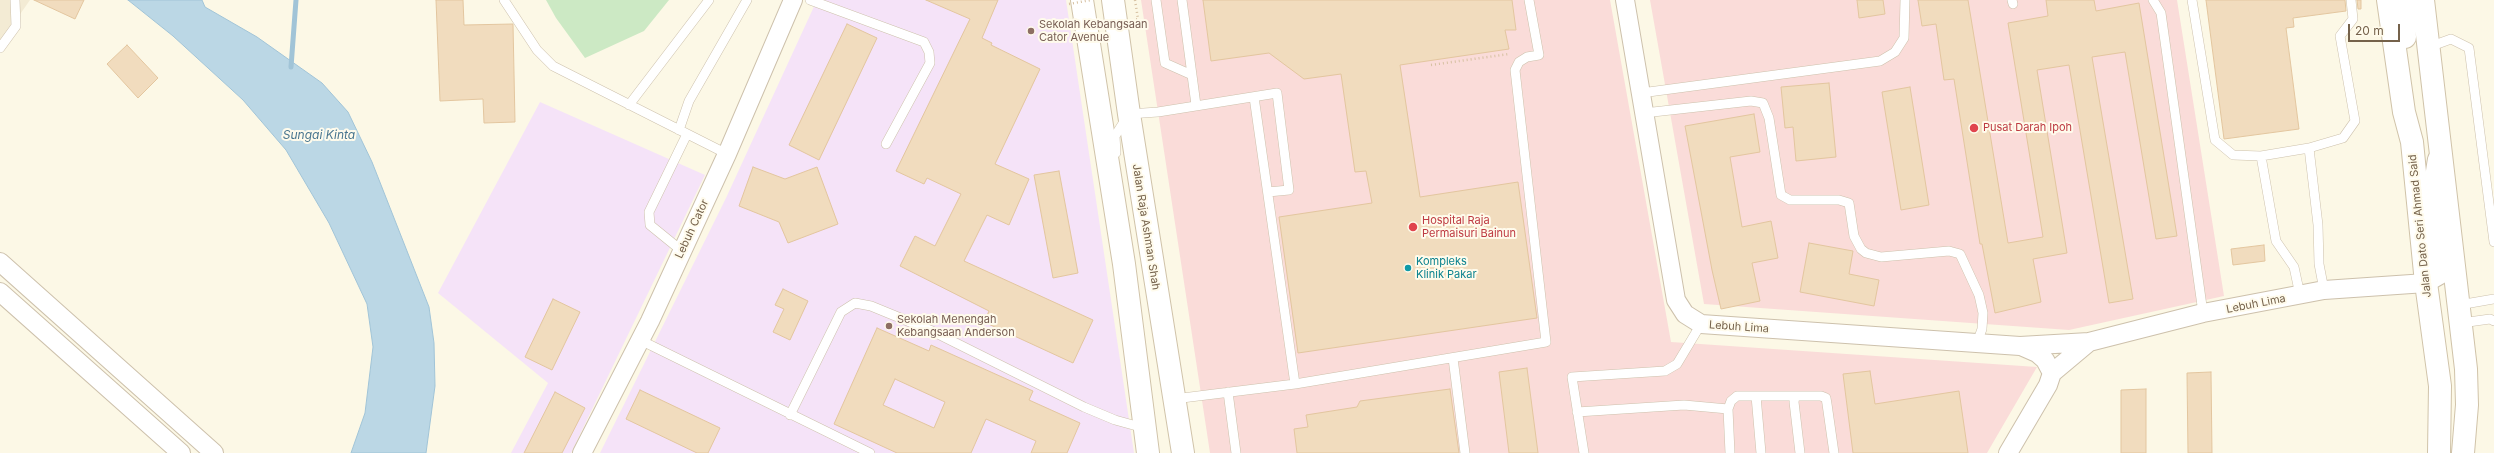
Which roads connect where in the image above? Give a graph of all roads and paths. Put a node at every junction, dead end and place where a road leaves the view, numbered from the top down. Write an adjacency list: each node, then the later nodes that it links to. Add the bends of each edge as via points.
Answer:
1 (15, 0): 24 (lane, via 16,26)
2 (504, 0): 30 (lane, via 537,50 553,66)
3 (709, 0): 30 (lane)
4 (747, 0): 34 (lane, via 689,101)
5 (793, 0): 39 (street, Lebuh Cator)
6 (810, 0): 36 (lane, via 924,42 930,52 930,63)
7 (1092, 0): 21 (path, bridge)
8 (1113, 0): 33 (main road, Jalan Raja Ashman Shah)
9 (1135, 0): 22 (path)
10 (1156, 0): 27 (lane, via 1165,63)
11 (1182, 0): 27 (lane)
12 (1529, 0): 25 (lane, via 1539,55)
13 (1625, 0): 28 (street, Lebuh Lima)
14 (1905, 0): 28 (lane, via 1904,38 1895,52 1880,61)
15 (2153, 0): 51 (lane, via 2161,13)
16 (2192, 0): 40 (lane, via 2215,140 2233,155)
17 (2351, 0): 37 (lane, via 2353,19 2340,36 2355,121 2343,138)
18 (2388, 0): 35 (main road, Jalan Dato Seri Ahmad Said, via 2404,112)
19 (2406, 0): 35 (main road, via 2404,13)
20 (2423, 0): 23 (main road)
21 (1075, 2): 45 (main road)
22 (1138, 20)
23 (2429, 47): 38 (main road); 42 (lane, via 2451,39 2469,48)
24 (0, 48)
25 (1519, 62): 26 (path, via 1513,54 1503,54); 59 (lane, via 1515,70 1546,342)
26 (1431, 66)
27 (1192, 75): 31 (lane)
28 (1641, 93): 32 (street, Lebuh Lima)
29 (1254, 97): 31 (lane); 41 (lane); 41 (lane, via 1277,93 1290,190)
30 (629, 105): 34 (lane)
31 (1196, 105): 33 (lane)
32 (1644, 112): 54 (street, Lebuh Lima, via 1676,300 1685,314); 57 (lane, via 1751,101 1763,103 1769,118 1781,194 1790,200 1840,200 1849,203 1854,236 1866,253 1881,257 1949,251 1960,254 1979,295 1983,313 1982,329)
33 (1128, 114): 45 (lane, via 1115,136); 65 (main road, Jalan Raja Ashman Shah)
34 (683, 132): 39 (lane); 43 (lane, via 649,212 650,225)
35 (2412, 142): 46 (main road, Jalan Dato Seri Ahmad Said)
36 (886, 144)
37 (2309, 148): 40 (lane); 47 (lane, via 2318,225 2319,264)
38 (2439, 148): 46 (street, via 2432,190 2442,269 2440,275); 52 (main road)
39 (727, 154): 43 (street, Lebuh Cator)
40 (2261, 156): 49 (lane, via 2276,241 2294,267)
41 (1268, 192): 61 (lane)
42 (2494, 242)
43 (682, 251): 55 (street, Lebuh Cator)
44 (0, 262): 71 (street)
45 (1124, 264): 69 (main road)
46 (2426, 283): 47 (street, Lebuh Lima); 84 (main road, Jalan Dato Seri Ahmad Said, via 2440,386)
47 (2324, 290): 49 (street, Lebuh Lima)
48 (0, 292): 70 (street)
49 (2300, 295): 51 (street, Lebuh Lima)
50 (2494, 299): 52 (lane)
51 (2203, 314): 56 (street, Lebuh Lima)
52 (2460, 314): 53 (lane); 85 (main road, via 2467,405)
53 (2494, 321)
54 (1701, 324): 57 (street, Lebuh Lima); 67 (lane, via 1677,364 1665,371 1572,377)
55 (640, 340): 68 (lane); 72 (street, Lebuh Cator)
56 (2089, 342): 58 (street, Lebuh Lima); 60 (street, Lebuh Lima)
57 (1977, 343): 58 (street, Lebuh Lima)
58 (2020, 346): 60 (street, Lebuh Lima, via 2037,353 2045,360)
59 (1453, 358): 61 (lane); 77 (lane)
60 (2050, 379): 83 (street)
61 (1295, 384): 62 (lane)
62 (1228, 392): 65 (lane); 76 (lane)
63 (1756, 396): 64 (lane); 66 (lane, via 1737,396 1731,401); 80 (lane)
64 (1795, 396): 81 (lane); 82 (lane, via 1826,398)
65 (1174, 399): 75 (main road, Jalan Raja Ashman Shah)
66 (1728, 409): 67 (lane, via 1684,405); 79 (lane)
67 (1577, 412): 78 (lane)
68 (790, 414): 69 (lane, via 841,312 855,303 871,306 932,331 1084,407 1115,420); 73 (lane)
69 (1144, 428): 74 (main road)
70 (181, 453)
71 (214, 453)
72 (582, 453)
73 (870, 453)
74 (1148, 453)
75 (1183, 453)
76 (1236, 453)
77 (1465, 453)
78 (1584, 453)
79 (1730, 453)
80 (1761, 453)
81 (1800, 453)
82 (1834, 453)
83 (2008, 453)
84 (2439, 453)
85 (2463, 453)

